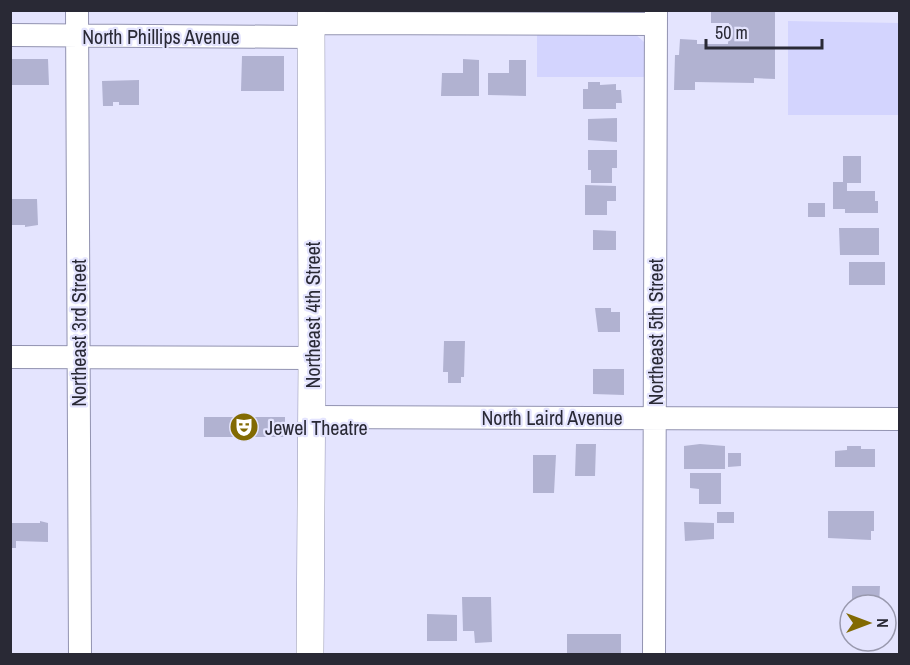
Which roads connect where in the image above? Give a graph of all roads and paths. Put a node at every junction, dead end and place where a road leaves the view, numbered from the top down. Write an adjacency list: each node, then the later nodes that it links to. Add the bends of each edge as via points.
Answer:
1 (77, 10): 5 (street, Northeast 3rd Street)
2 (656, 17): 3 (street, North Phillips Avenue); 10 (street, Northeast 5th Street)
3 (311, 23): 5 (street, North Phillips Avenue); 8 (main road, Northeast 4th Street)
4 (10, 35): 5 (street, North Phillips Avenue)
5 (77, 35): 7 (street, Northeast 3rd Street)
6 (10, 357): 7 (street)
7 (78, 357): 8 (street); 12 (street, Northeast 3rd Street)
8 (312, 358): 9 (main road, Northeast 4th Street)
9 (312, 417): 10 (street, North Laird Avenue); 13 (main road, Northeast 4th Street)
10 (654, 417): 11 (street, North Laird Avenue); 14 (street, Northeast 5th Street)
11 (900, 419)
12 (80, 654)
13 (310, 654)
14 (654, 654)

